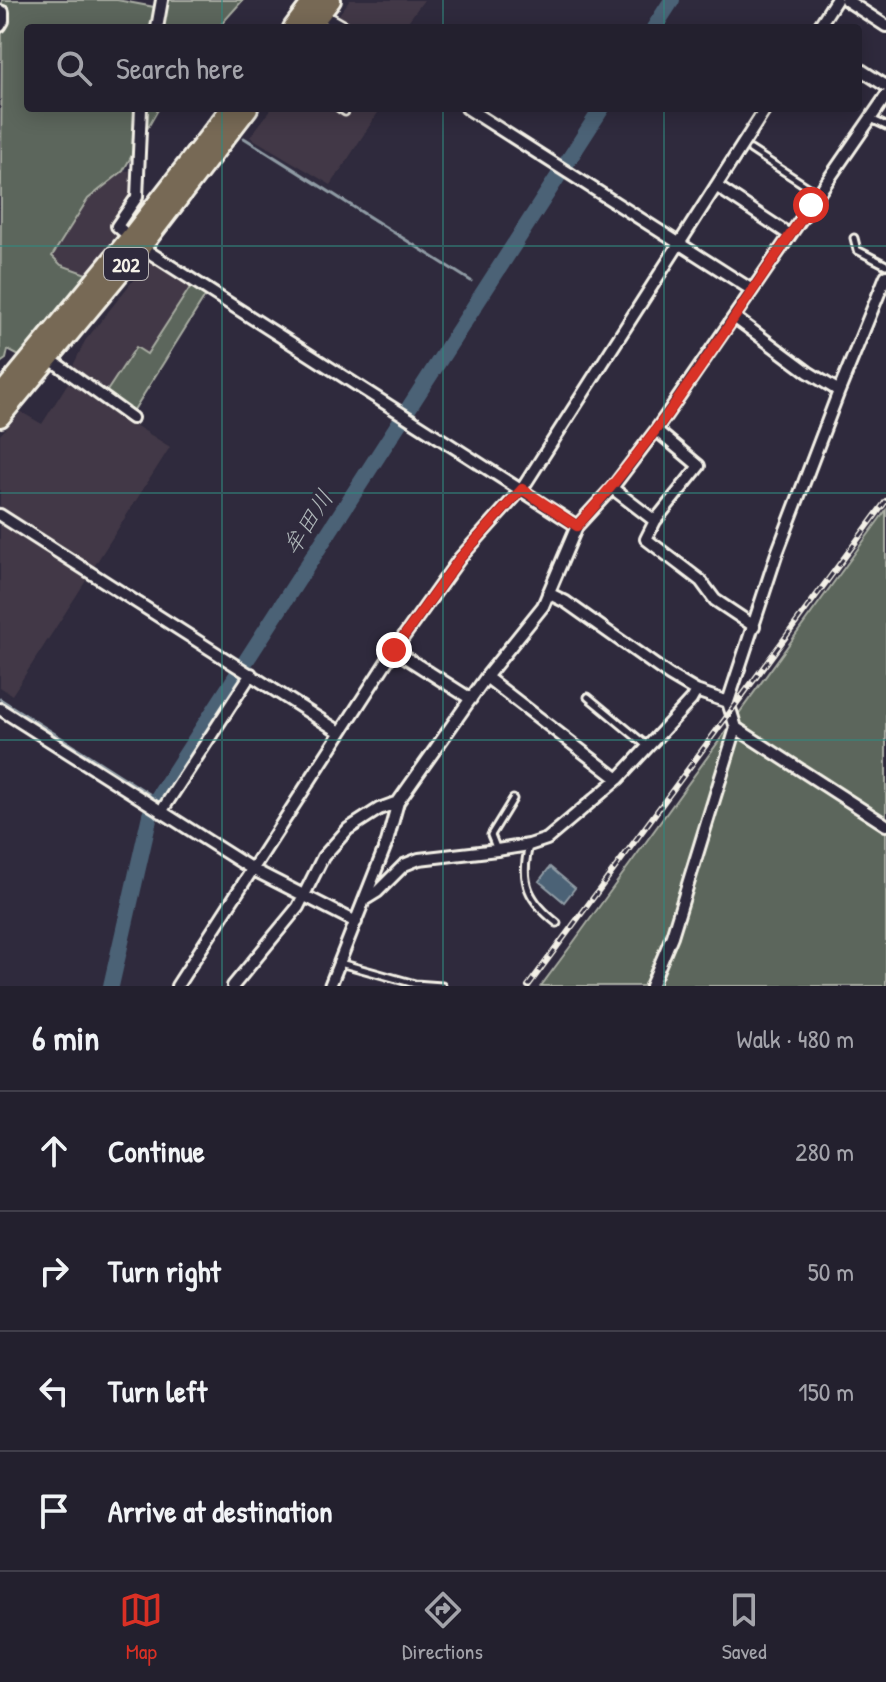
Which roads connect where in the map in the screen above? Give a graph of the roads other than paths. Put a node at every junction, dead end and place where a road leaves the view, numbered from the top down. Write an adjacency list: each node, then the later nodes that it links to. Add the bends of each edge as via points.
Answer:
1 (162, 0): 6 (street)
2 (836, 0): 9 (street)
3 (846, 0): 11 (street)
4 (317, 10): 7 (highway); 8 (street)
5 (0, 11): 10 (street)
6 (158, 24)
7 (298, 24)
8 (339, 24)
9 (821, 24)
10 (0, 26)
11 (886, 26)
12 (862, 71): 13 (street)
13 (886, 86)
14 (886, 96): 20 (street)
15 (141, 112): 27 (street, via 137,197 117,226)
16 (228, 112): 27 (highway, 202)
17 (245, 112): 27 (highway, 202)
18 (473, 112): 28 (street)
19 (763, 112): 23 (street)
20 (871, 119): 21 (lane); 24 (street)
21 (886, 126)
22 (751, 150): 24 (lane)
23 (716, 186): 25 (street); 28 (street)
24 (819, 194): 25 (street)
25 (790, 235): 31 (street)
26 (854, 238): 29 (lane, via 857,250)
27 (135, 242): 33 (highway, 202); 35 (highway, 202); 40 (street)
28 (679, 244): 31 (street); 40 (street)
29 (886, 265)
30 (886, 276): 34 (street)
31 (752, 290): 32 (street)
32 (734, 317): 34 (street); 38 (street)
33 (50, 359): 36 (highway, 202); 37 (street)
34 (839, 391): 45 (street)
35 (0, 396)
36 (0, 417)
37 (132, 418)
38 (656, 430): 39 (street); 42 (street, via 699,466)
39 (612, 488): 42 (street); 43 (street)
40 (522, 489): 43 (street); 46 (street, via 460,558)
41 (0, 515): 47 (street)
42 (655, 521): 45 (street, via 646,539 701,581 715,600)
43 (577, 526): 44 (street)
44 (548, 593): 48 (street); 49 (street)
45 (754, 626): 52 (street)
46 (394, 650): 51 (street); 55 (street)
47 (250, 673): 55 (street); 60 (street)
48 (486, 677): 51 (street); 57 (street)
49 (696, 691): 52 (street); 56 (street)
50 (588, 697): 56 (lane)
51 (471, 699): 59 (street)
52 (728, 702): 54 (street)
53 (0, 709): 60 (street)
54 (736, 728): 61 (street); 74 (street, via 672,936)
55 (340, 732): 64 (street)
56 (648, 747): 57 (street)
57 (618, 779): 62 (street, via 561,830)
58 (513, 799): 63 (lane, via 491,835)
59 (398, 802): 65 (street, via 348,829 323,857); 66 (street)
60 (160, 811): 64 (street)
61 (886, 825)
62 (529, 845): 63 (street); 68 (lane, via 524,863 527,888 538,908)
63 (497, 850): 66 (street, via 419,859 404,865)
64 (252, 869): 65 (street); 70 (street)
65 (304, 897): 67 (street); 71 (street)
66 (364, 900): 67 (street)
67 (356, 922): 69 (street)
68 (557, 923)
69 (339, 963): 72 (street); 73 (lane)
70 (177, 986)
71 (233, 986)
72 (330, 986)
73 (442, 986)
74 (651, 986)

